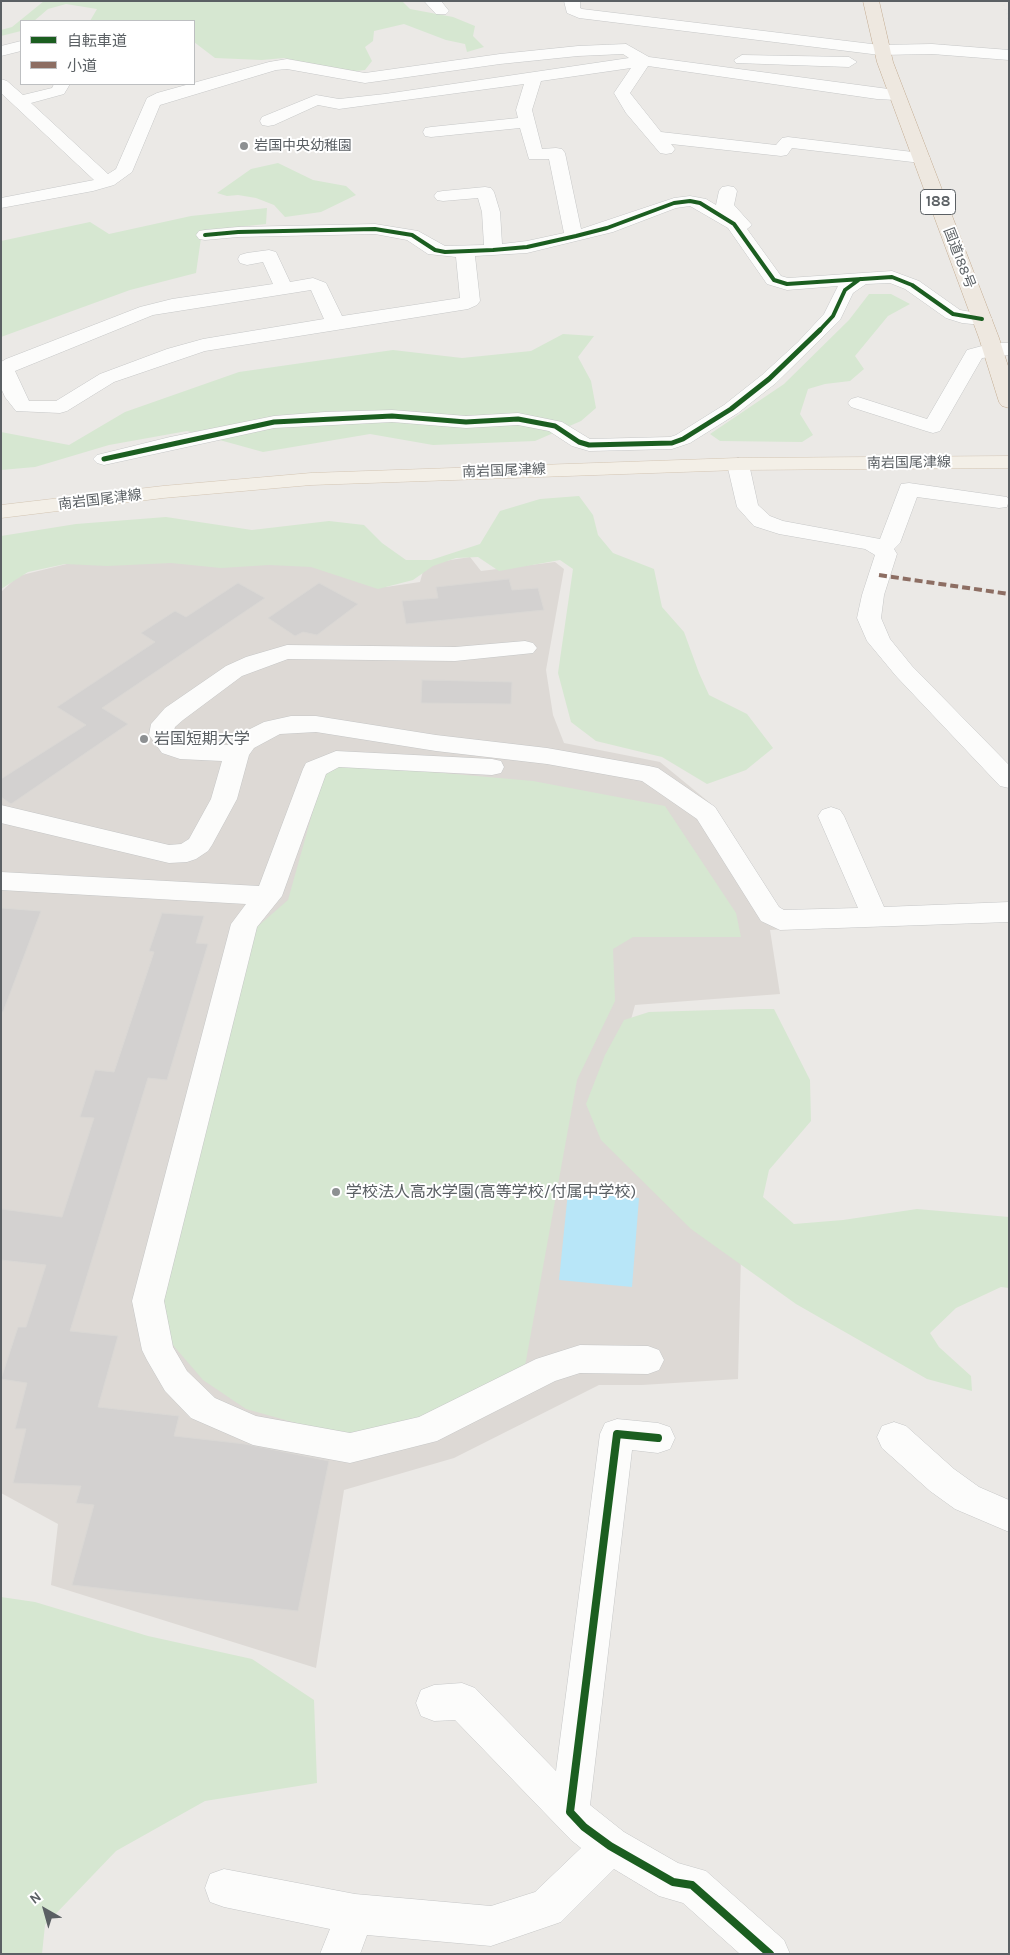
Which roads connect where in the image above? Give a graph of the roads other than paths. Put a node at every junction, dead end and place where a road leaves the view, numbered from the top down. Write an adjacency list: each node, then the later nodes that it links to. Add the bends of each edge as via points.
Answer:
1 (572, 1): 6 (street, via 572,10 579,13)
2 (870, 1): 6 (highway, 国道188号 / 188)
3 (20, 46): 4 (street)
4 (1, 51)
5 (1009, 55): 6 (street, via 932,49)
6 (882, 56): 8 (street, via 697,60); 12 (highway, 国道188号 / 188)
7 (644, 61): 8 (street); 9 (street); 17 (street, via 622,93 661,143 781,151 788,142); 18 (street, via 626,49 578,51 365,78 287,64 275,65 153,102 123,172)
8 (695, 68): 12 (street)
9 (534, 76): 14 (street, via 358,102 339,104 316,100); 15 (street, via 524,110)
10 (2, 85): 13 (street)
11 (61, 85): 13 (street, via 58,91)
12 (896, 95): 17 (highway, 国道188号 / 188)
13 (20, 101): 18 (street)
14 (268, 121)
15 (527, 122): 16 (street); 24 (street, via 535,155 556,153)
16 (431, 132)
17 (921, 158): 30 (highway, 国道188号 / 188)
18 (108, 181): 20 (street, via 93,186)
19 (728, 191): 22 (street, via 725,206 745,227)
20 (8, 196)
21 (442, 196): 25 (street, via 485,192 491,212)
22 (741, 232): 24 (street, via 700,203 690,201 674,203); 28 (street, via 774,280 787,284)
23 (205, 236): 26 (street, via 238,232 375,229 412,235 435,250)
24 (576, 236): 25 (street, via 527,247)
25 (493, 250): 26 (street)
26 (465, 252): 31 (street, via 470,301)
27 (246, 259): 29 (street, via 269,256)
28 (861, 279): 30 (street, via 892,277 912,286 953,314); 35 (street, via 845,290 833,316 769,379 731,409 672,443 589,445 555,426 518,419 466,422 392,416 274,422)
29 (284, 288): 31 (street, via 313,284 319,287); 31 (street, via 147,311 4,369 15,397 24,407 60,408 106,378 174,353 203,345)
30 (982, 319): 32 (highway, 国道188号 / 188)
31 (336, 323)
32 (1001, 349): 33 (highway, 国道188号 / 188); 34 (street, via 974,354 933,427)
33 (1009, 402)
34 (858, 403)
35 (104, 458)
36 (1009, 462): 37 (main road, 南岩国尾津線)
37 (738, 464): 39 (main road, 南岩国尾津線, via 311,479 163,492); 40 (street, via 748,507 762,521 779,527 871,543)
38 (999, 502): 40 (street, via 909,489 889,543)
39 (1, 512)
40 (881, 548): 44 (street, via 886,554 869,618 879,641)
41 (525, 648): 42 (street, via 456,654 287,652 254,662 234,672 163,724 161,735 171,747 180,751)
42 (237, 754): 43 (street, via 245,742 260,733 291,724 316,724); 45 (street, via 224,798 199,846 187,852 168,854)
43 (526, 754): 48 (street, via 524,761 514,768 336,759 315,769); 50 (street, via 649,774 706,813 770,914 780,920)
44 (1009, 780)
45 (1, 814)
46 (831, 816): 50 (street)
47 (1, 882): 48 (street)
48 (269, 896): 51 (street, via 244,924 148,1301 158,1350 176,1382 203,1408 253,1430 350,1448 425,1431 547,1369 580,1359)
49 (1009, 912): 50 (street)
50 (875, 916)
51 (648, 1360)
52 (894, 1437): 54 (street, via 967,1498)
53 (658, 1438): 56 (street, via 617,1434)
54 (1009, 1516)
55 (434, 1703): 56 (street, via 462,1701)
56 (570, 1812): 57 (street)
57 (610, 1846): 59 (street, via 548,1908 491,1926); 61 (street, via 673,1882 692,1885)
58 (224, 1888): 59 (street)
59 (355, 1914): 60 (street)
60 (340, 1954)
61 (770, 1954)

